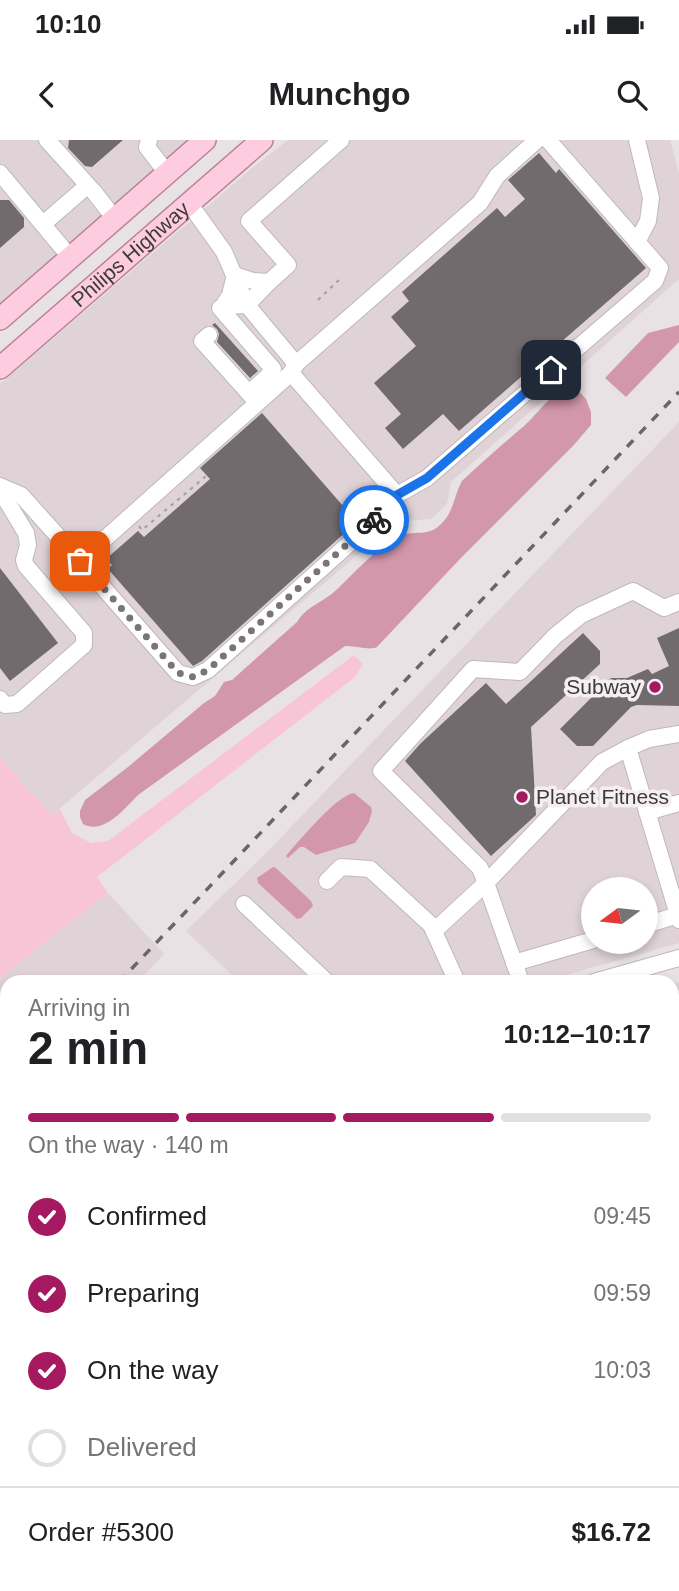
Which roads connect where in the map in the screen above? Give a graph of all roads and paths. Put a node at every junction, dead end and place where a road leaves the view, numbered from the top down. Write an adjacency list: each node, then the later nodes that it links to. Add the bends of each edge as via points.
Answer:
1 (47, 140): 11 (street)
2 (149, 140): 10 (street, via 148,147)
3 (205, 140): 10 (main road, Philips Highway)
4 (262, 140): 12 (main road, Philips Highway)
5 (341, 140): 19 (street, via 249,221 288,265)
6 (537, 140): 24 (street, via 497,176 480,202)
7 (548, 140): 15 (street)
8 (637, 140): 15 (street, via 651,198 648,221)
9 (0, 173): 14 (street)
10 (167, 173): 12 (main road); 13 (main road, Philips Highway)
11 (87, 186): 13 (street); 14 (street)
12 (189, 203): 17 (street); 23 (main road, Philips Highway)
13 (115, 219): 16 (main road, Philips Highway)
14 (43, 224): 16 (street)
15 (638, 242): 28 (street, via 660,268 655,281 427,478)
16 (70, 257): 22 (main road, Philips Highway)
17 (235, 275): 19 (street); 21 (street); 21 (street, via 223,306)
18 (341, 278): 20 (path)
19 (269, 282): 21 (street)
20 (318, 300)
21 (247, 305): 24 (street)
22 (0, 319)
23 (0, 368)
24 (293, 368): 25 (street); 28 (street)
25 (253, 398): 25 (street, via 273,369 219,322 202,341); 30 (street)
26 (200, 471): 29 (path, via 205,477 142,530)
27 (0, 488): 30 (street, via 21,495); 32 (street, via 26,533 26,565 85,637 84,645 16,704 5,705)
28 (397, 495): 30 (street, via 370,525 208,670 193,677 178,673)
29 (135, 522)
30 (80, 561)
31 (679, 602): 38 (street, via 664,608 633,591 581,615 520,672 473,669 381,771 480,868)
32 (0, 699)
33 (679, 734): 34 (street)
34 (628, 748): 36 (street); 38 (street, via 603,762)
35 (679, 803): 36 (street)
36 (646, 812): 40 (street)
37 (327, 881): 42 (street, via 341,867 370,869)
38 (486, 883): 42 (street); 45 (street)
39 (244, 904): 46 (street)
40 (679, 917): 41 (street)
41 (658, 922)
42 (434, 931): 47 (street)
43 (581, 943): 45 (street)
44 (679, 958): 49 (street)
45 (514, 963): 48 (street)
46 (320, 975)
47 (454, 975)
48 (518, 975)
49 (638, 975)

